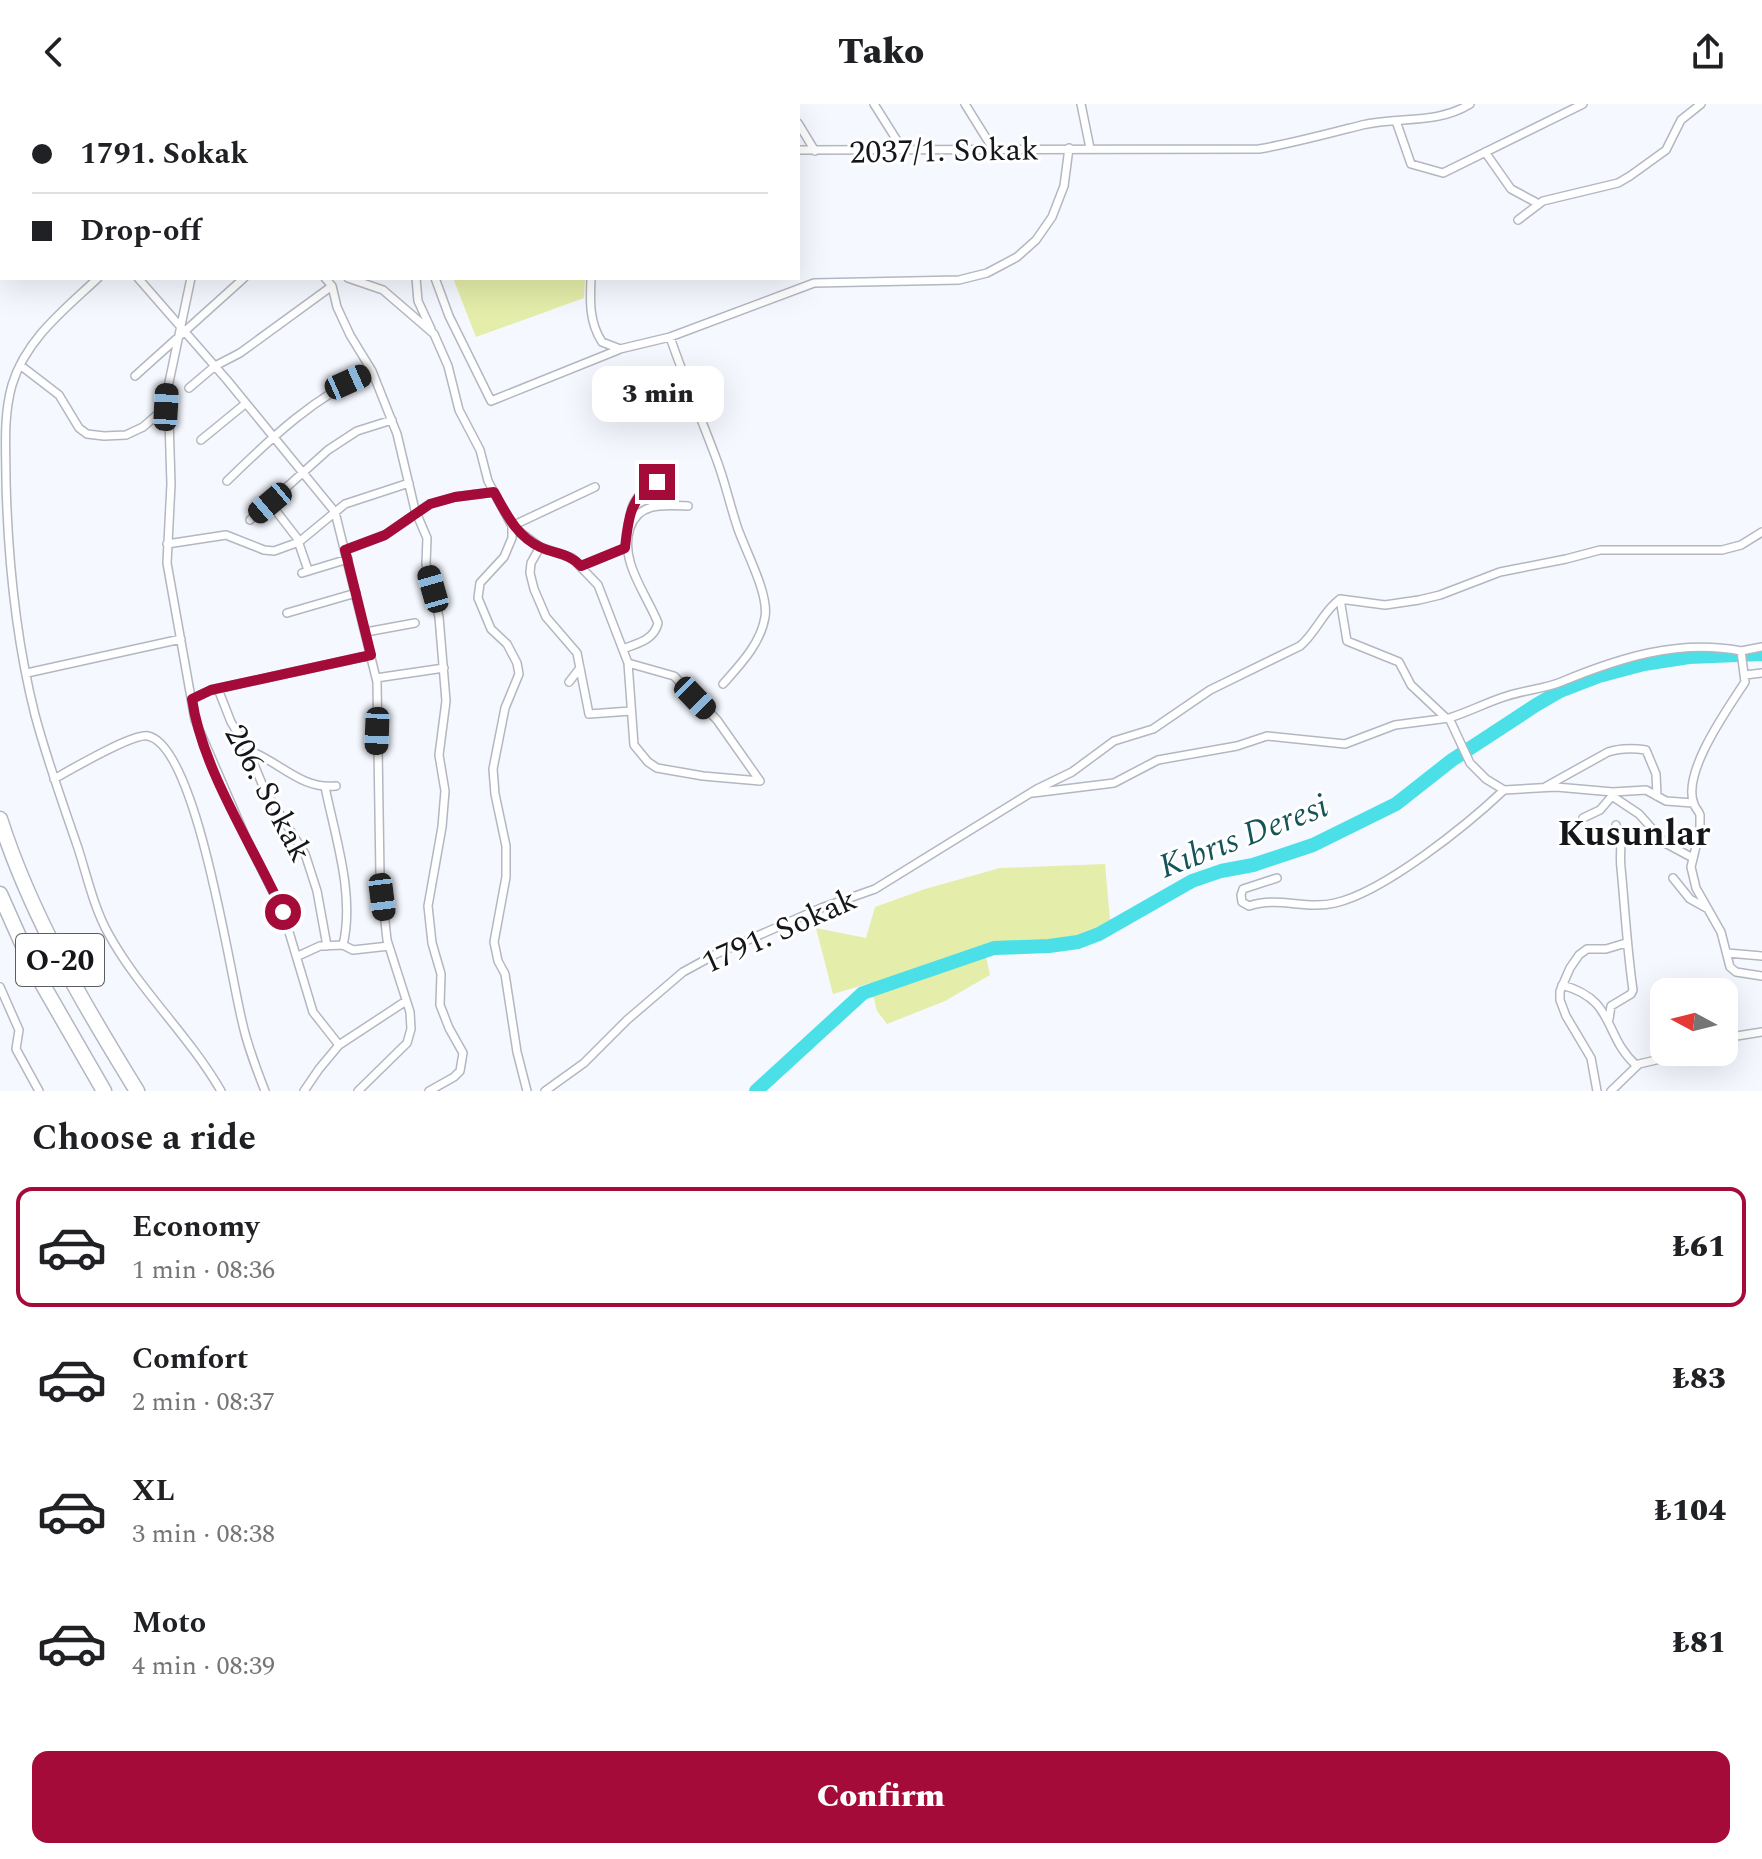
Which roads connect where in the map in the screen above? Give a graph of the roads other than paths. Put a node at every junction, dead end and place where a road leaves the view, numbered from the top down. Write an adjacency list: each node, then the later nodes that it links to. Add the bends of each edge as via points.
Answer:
1 (874, 104): 13 (street)
2 (965, 104): 11 (street)
3 (1081, 104): 10 (street, 2037/1. Sokak)
4 (1470, 104): 7 (street, 2037/1. Sokak, via 1425,120)
5 (1583, 104): 15 (street)
6 (1701, 104): 16 (street, via 1681,120 1666,150 1630,176)
7 (1396, 121): 10 (street, 2037/1. Sokak, via 1259,149); 15 (street, via 1411,164 1443,173)
8 (800, 126): 14 (street)
9 (1069, 148): 10 (street, 2037/1. Sokak); 11 (street, 2037/1. Sokak); 30 (street, via 1064,186 1052,217 1036,240 1005,265 959,280 814,283)
10 (1090, 148)
11 (993, 149): 13 (street, 2037/1. Sokak)
12 (800, 150): 14 (street, 2037/1. Sokak)
13 (903, 150): 14 (street, 2037/1. Sokak)
14 (815, 151)
15 (1485, 152): 16 (street, via 1511,189)
16 (1539, 204): 17 (street)
17 (1518, 220)
18 (96, 280): 32 (street, via 50,321)
19 (140, 280): 28 (street)
20 (191, 280): 28 (street)
21 (242, 280): 28 (street)
22 (327, 280): 27 (street)
23 (354, 280): 29 (street, via 383,290)
24 (416, 280): 29 (street, via 418,301)
25 (436, 280): 31 (street, via 491,401)
26 (591, 280): 31 (street, via 593,326 602,342)
27 (332, 286): 33 (street); 34 (street, via 350,335)
28 (181, 330): 33 (street); 35 (street); 38 (street)
29 (434, 334): 47 (street)
30 (670, 337): 31 (street); 81 (street, via 764,600 759,635)
31 (620, 349)
32 (20, 365): 38 (street, via 59,395 87,434 126,435); 76 (street, via 6,416 5,449 10,561)
33 (215, 366): 36 (street); 37 (street)
34 (372, 371): 39 (street); 40 (street, via 324,396)
35 (135, 376)
36 (189, 388)
37 (245, 404): 40 (street); 41 (street)
38 (166, 407): 57 (street, via 171,484)
39 (392, 420): 42 (street, via 357,431); 45 (street)
40 (273, 437): 42 (street); 43 (street)
41 (201, 440)
42 (303, 475): 48 (street); 50 (street)
43 (227, 481)
44 (657, 482): 54 (street, via 638,496)
45 (409, 483): 50 (street); 51 (street)
46 (595, 487): 53 (street)
47 (494, 492): 51 (street, via 455,497); 53 (street)
48 (270, 503): 52 (street); 56 (street)
49 (688, 506): 54 (street, via 661,504 641,510)
50 (335, 512): 56 (street); 60 (street)
51 (417, 513): 60 (street, via 385,535); 74 (street, via 427,538 426,564)
52 (250, 520)
53 (512, 526): 58 (street); 129 (street, via 504,557 480,583 478,598 519,674 505,708 493,769 506,846 494,942)
54 (630, 526): 59 (street)
55 (1762, 532): 64 (street, via 1722,550 1600,550 1500,572 1440,595 1395,604)
56 (299, 542): 57 (street, via 271,551 226,535); 61 (street, via 305,572)
57 (167, 544): 68 (street)
58 (540, 547): 62 (street); 75 (street, via 531,563 534,589 546,617 573,645)
59 (625, 548): 62 (street); 70 (street, via 658,623 645,641)
60 (345, 550): 61 (street)
61 (348, 559): 63 (street)
62 (581, 566): 70 (street, via 598,585)
63 (356, 593): 65 (street); 67 (street)
64 (1340, 599): 85 (street, via 1347,641 1399,662 1411,685); 92 (street, 1791. Sokak, via 1300,646 1210,690 1159,726 1114,741)
65 (287, 613)
66 (415, 623): 67 (street)
67 (366, 632): 72 (street)
68 (181, 639): 76 (street); 83 (street)
69 (1762, 647): 71 (street)
70 (623, 649): 73 (street)
71 (1741, 651): 78 (street); 85 (street, via 1671,648 1606,664)
72 (371, 655): 79 (street); 82 (street)
73 (628, 663): 84 (street); 84 (street, via 674,676 717,720 760,781 657,768 634,745)
74 (444, 668): 79 (street); 128 (street, via 439,755 445,791 428,906 441,974 440,1005 463,1053 460,1071)
75 (580, 668): 80 (street); 84 (street, via 589,714)
76 (27, 673): 87 (street)
77 (1762, 673): 78 (street)
78 (1745, 675): 95 (street, via 1701,759)
79 (376, 678): 107 (street, via 380,875)
80 (569, 682)
81 (723, 684)
82 (218, 689): 83 (street); 86 (street, 206. Sokak)
83 (192, 699): 109 (street, via 216,773 283,912)
84 (631, 711)
85 (1447, 718): 91 (street, via 1470,763); 92 (street, via 1395,725 1345,744 1267,736 1158,760 1114,783)
86 (248, 750): 89 (street); 106 (street, 206. Sokak, via 265,791 305,854)
87 (54, 779): 124 (street, via 107,932); 125 (street, via 139,736 165,745 210,866 242,1022)
88 (336, 786): 89 (street)
89 (325, 787): 105 (street, via 342,874)
90 (1543, 788): 91 (street); 93 (street); 94 (street, via 1608,752 1642,749 1654,767)
91 (1504, 790): 100 (street, via 1452,835 1359,895 1326,905 1242,902 1243,889)
92 (1031, 793): 130 (street, 1791. Sokak, via 875,889 683,972 584,1063)
93 (1612, 794): 94 (street, via 1646,790); 96 (street, via 1600,810); 99 (street, via 1665,843)
94 (1657, 796): 95 (street, via 1677,804)
95 (1693, 803): 99 (street, via 1700,815)
96 (1583, 818)
97 (0, 819): 123 (highway, O-20, via 62,965)
98 (1616, 825): 104 (street, via 1622,842)
99 (1693, 858): 103 (street, via 1691,876)
100 (1277, 878)
101 (1673, 878): 103 (street, via 1690,899)
102 (0, 894): 122 (highway, O-20, via 32,966)
103 (1708, 909): 108 (street)
104 (1626, 943): 112 (street, via 1587,949); 115 (street, via 1633,990 1611,1006)
105 (343, 945): 106 (street); 107 (street, via 353,950)
106 (327, 946): 109 (street)
107 (389, 946): 114 (street)
108 (1727, 953): 110 (street); 111 (street, via 1732,969)
109 (298, 956): 118 (street, via 313,1012)
110 (1762, 956)
111 (1762, 976)
112 (1562, 985): 115 (street, via 1589,997); 131 (street, via 1561,1006 1591,1058)
113 (0, 987): 121 (street, via 19,1030 16,1049)
114 (406, 1001): 118 (street); 127 (street, via 411,1029 407,1043)
115 (1609, 1019): 120 (street, via 1620,1050)
116 (1762, 1032): 117 (street)
117 (1738, 1036)
118 (339, 1045): 126 (street)
119 (1650, 1063): 120 (street)
120 (1637, 1066): 132 (street)
121 (39, 1091)
122 (104, 1091)
123 (137, 1091)
124 (221, 1091)
125 (265, 1091)
126 (304, 1091)
127 (358, 1091)
128 (429, 1091)
129 (527, 1091)
130 (545, 1091)
131 (1597, 1091)
132 (1611, 1091)

